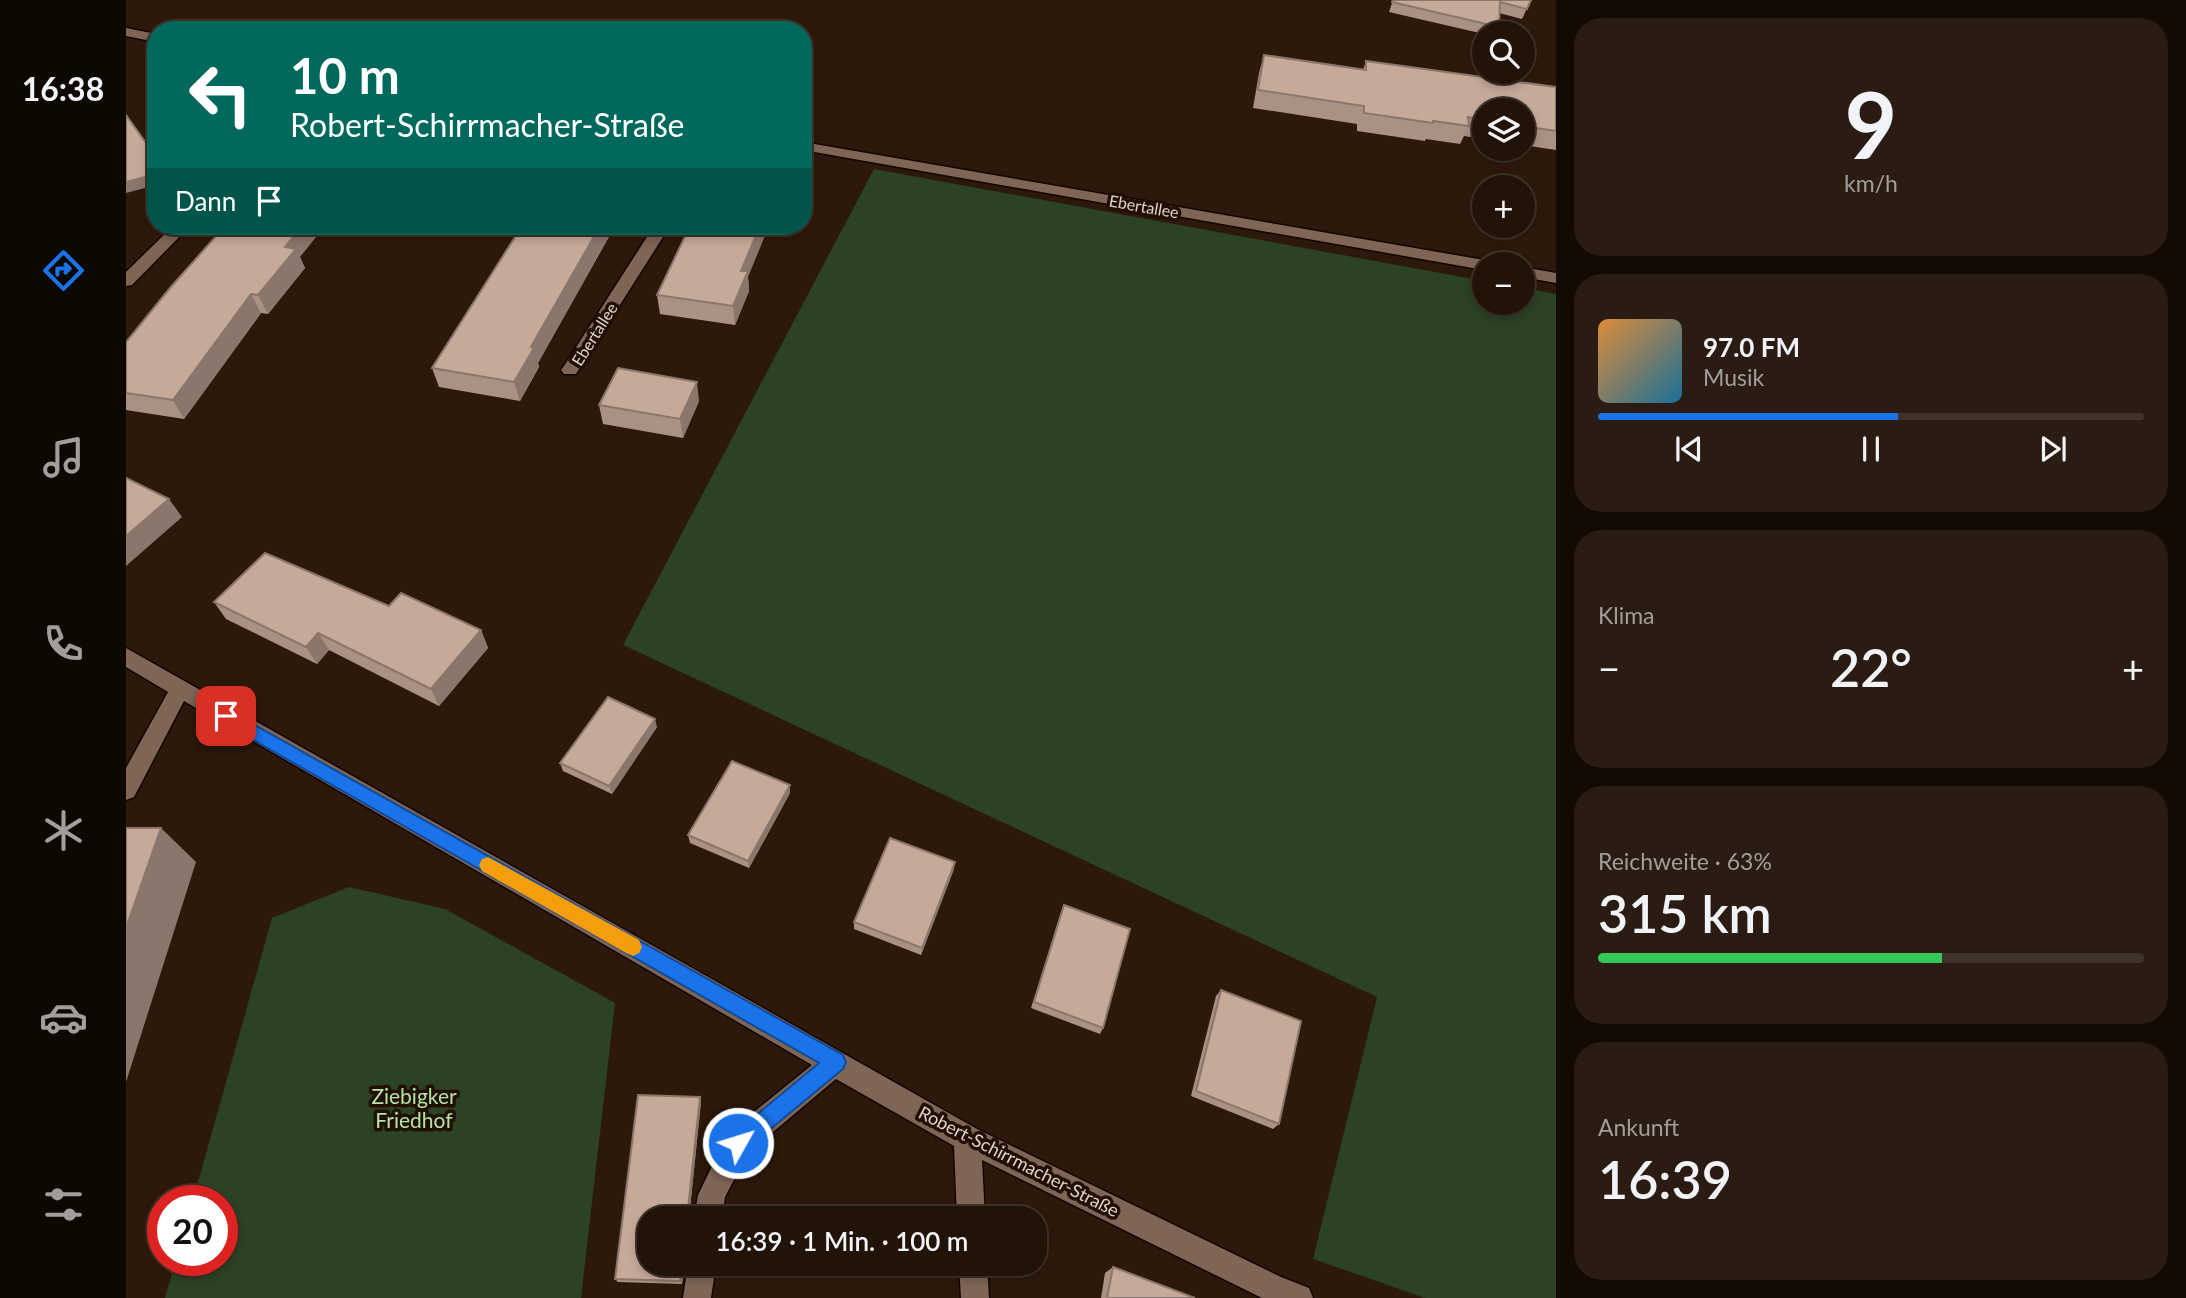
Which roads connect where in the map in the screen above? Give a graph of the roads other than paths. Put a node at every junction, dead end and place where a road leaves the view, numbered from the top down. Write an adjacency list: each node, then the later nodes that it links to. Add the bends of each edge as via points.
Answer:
1 (126, 32): 2 (street)
2 (147, 36)
3 (812, 148): 6 (street, Ebertallee)
4 (173, 235): 9 (street)
5 (656, 235): 10 (street, Ebertallee)
6 (1472, 263)
7 (1535, 274): 8 (street)
8 (1556, 278)
9 (126, 281)
10 (570, 370)
11 (126, 657): 12 (street, Robert-Schirrmacher-Straße)
12 (180, 689): 13 (street); 14 (street, Robert-Schirrmacher-Straße)
13 (126, 790)
14 (836, 1062): 15 (street, Robert-Schirrmacher-Straße); 16 (street, via 738,1143)
15 (967, 1139): 17 (street); 22 (street, Robert-Schirrmacher-Straße)
16 (710, 1206)
17 (970, 1206)
18 (700, 1276): 20 (street)
19 (974, 1276): 21 (street)
20 (697, 1296)
21 (975, 1298)
22 (1299, 1298)

